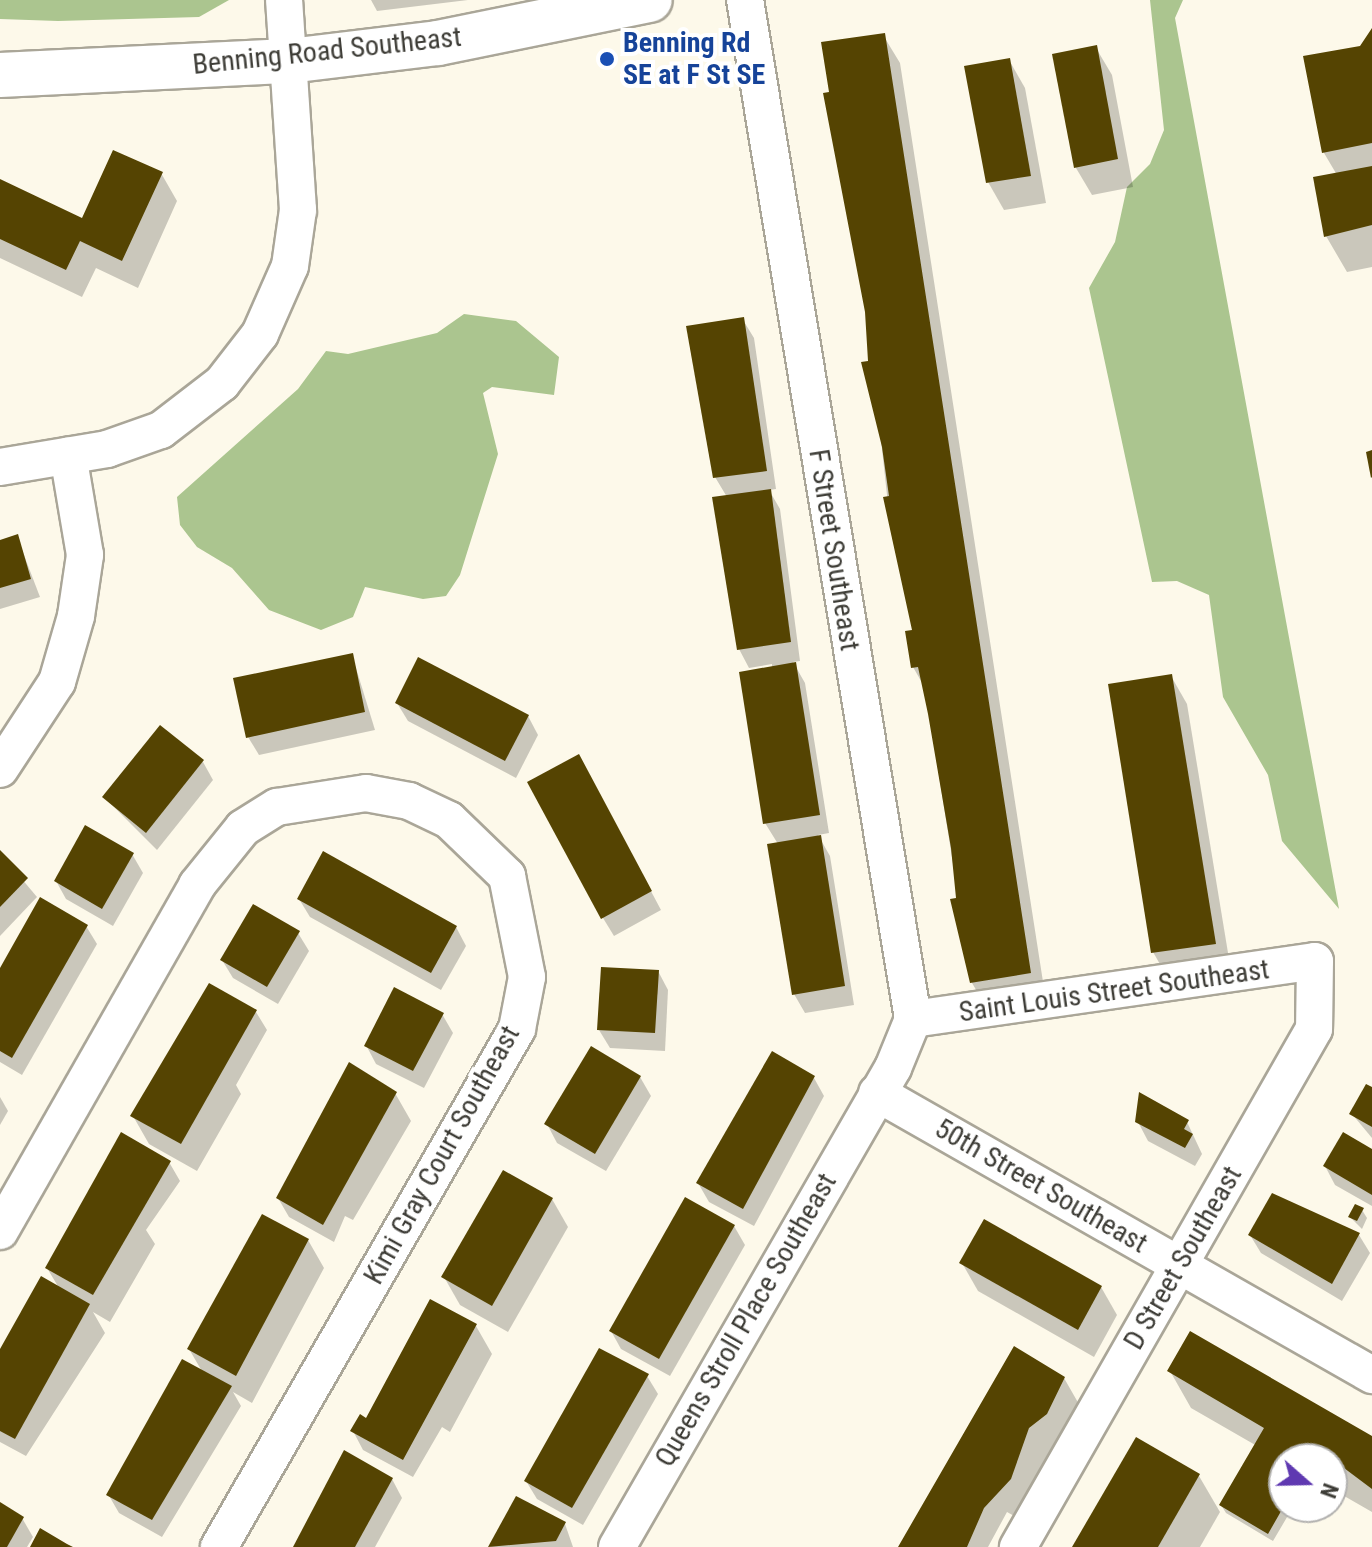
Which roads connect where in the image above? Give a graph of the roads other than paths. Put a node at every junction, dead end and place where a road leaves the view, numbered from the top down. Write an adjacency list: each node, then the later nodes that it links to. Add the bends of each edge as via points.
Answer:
1 (284, 0): 4 (street)
2 (650, 0): 4 (main road, Benning Road Southeast, via 438,43)
3 (745, 0): 10 (street, F Street Southeast)
4 (289, 61): 5 (main road, Benning Road Southeast); 6 (street, via 296,232 283,289 260,334 222,383 161,430)
5 (0, 75)
6 (68, 455): 7 (street); 8 (street, via 85,555 76,616 57,682)
7 (0, 467)
8 (0, 769)
9 (1315, 961): 10 (street, Saint Louis Street Southeast); 13 (street, D Street Southeast, via 1314,1029)
10 (913, 1019): 11 (street)
11 (877, 1093): 13 (street, 50th Street Southeast); 16 (street, Queens Stroll Place Southeast)
12 (0, 1231): 15 (street, Kimi Gray Court Southeast, via 197,885 243,828 277,807 366,793 409,801 449,820 507,876 527,977 517,1029)
13 (1178, 1265): 14 (street, 50th Street Southeast); 17 (street, D Street Southeast)
14 (1372, 1375)
15 (219, 1547)
16 (617, 1547)
17 (1018, 1547)

